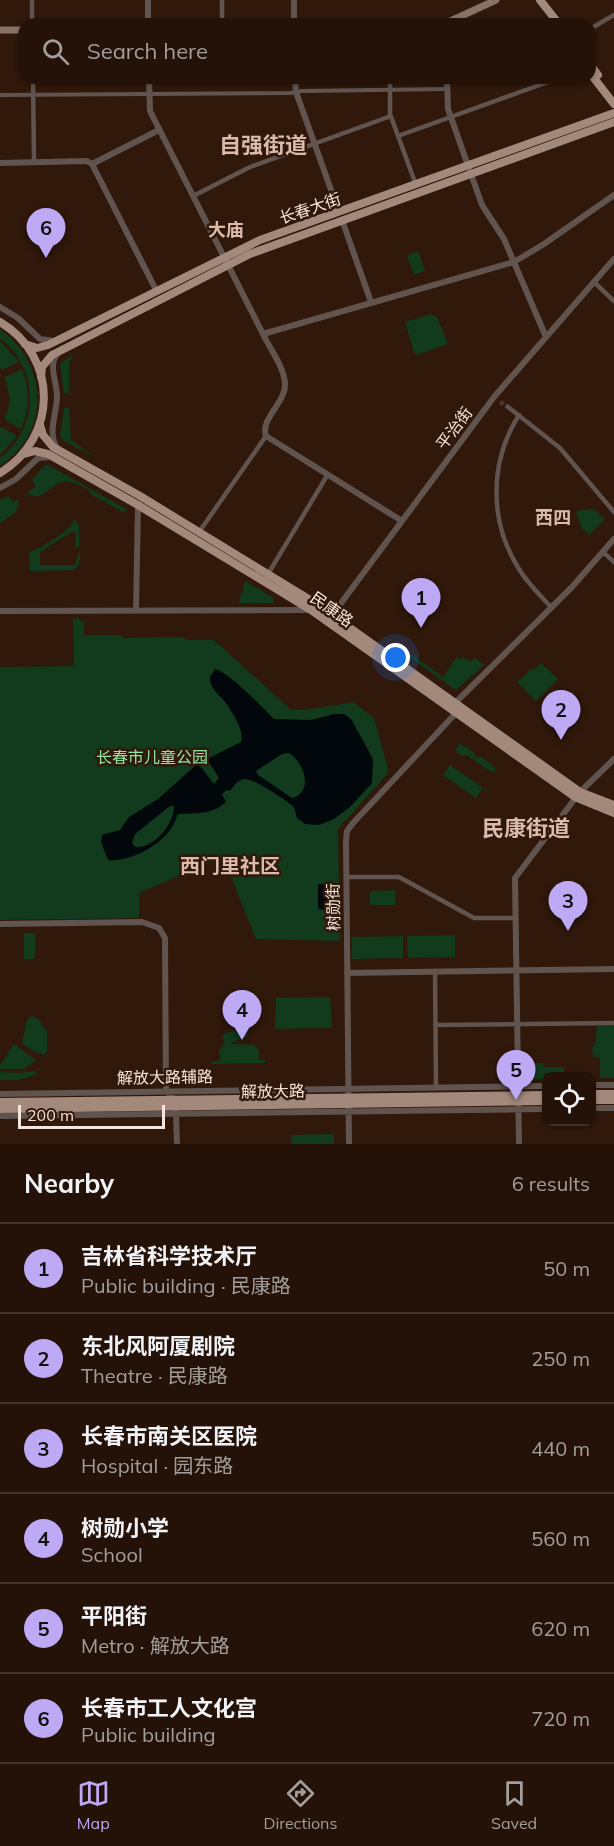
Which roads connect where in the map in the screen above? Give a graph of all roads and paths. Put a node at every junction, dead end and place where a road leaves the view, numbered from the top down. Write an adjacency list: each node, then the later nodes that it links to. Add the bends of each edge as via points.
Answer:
1 (32, 0): 9 (street)
2 (148, 0): 10 (street)
3 (222, 0): 11 (street)
4 (294, 0): 12 (street)
5 (496, 0): 13 (main road)
6 (534, 0): 14 (main road)
7 (540, 0): 15 (main road)
8 (614, 15): 16 (street)
9 (33, 18)
10 (148, 18)
11 (222, 18)
12 (294, 18)
13 (458, 18)
14 (548, 18)
15 (554, 18)
16 (596, 26)
17 (0, 30): 18 (main road)
18 (18, 30)
19 (596, 72): 33 (main road)
20 (596, 81): 34 (main road)
21 (33, 84): 31 (street)
22 (149, 84): 30 (street)
23 (295, 84): 29 (street)
24 (390, 84): 28 (street)
25 (447, 84): 27 (street)
26 (542, 84): 37 (street)
27 (447, 89): 28 (street); 37 (street)
28 (390, 90): 29 (street); 36 (street)
29 (296, 92): 30 (street); 41 (street)
30 (149, 93): 31 (street); 39 (street, via 150,111)
31 (33, 94): 32 (street); 42 (street)
32 (0, 95)
33 (614, 96)
34 (614, 104)
35 (614, 113): 45 (main road, 长春大街)
36 (391, 116): 40 (street); 41 (street)
37 (451, 117): 40 (street); 45 (street)
38 (614, 122): 45 (main road, 长春大街)
39 (159, 130): 44 (street); 48 (street)
40 (398, 136): 46 (street)
41 (314, 144): 48 (street, via 250,167); 49 (street)
42 (34, 162): 43 (street); 44 (street)
43 (0, 163)
44 (92, 164): 56 (street)
45 (470, 170): 46 (main road, 长春大街); 50 (main road, 长春大街); 53 (street, via 483,205)
46 (416, 184): 49 (main road, 长春大街)
47 (614, 195): 53 (street)
48 (193, 196): 51 (street)
49 (339, 212): 51 (main road, 长春大街)
50 (342, 220): 54 (main road, 长春大街); 58 (street)
51 (224, 256): 54 (street); 56 (main road, 长春大街)
52 (614, 259): 55 (street, 平治街)
53 (514, 262): 58 (street); 62 (street)
54 (228, 265): 61 (street); 65 (main road, 长春大街)
55 (594, 282): 57 (street); 62 (street, 平治街)
56 (156, 290): 63 (main road, 长春大街)
57 (614, 301)
58 (371, 302): 61 (street)
59 (0, 308): 63 (street, via 18,318 40,339)
60 (0, 322): 64 (main road)
61 (263, 334): 70 (street, via 285,386 265,428)
62 (546, 337): 80 (street, 平治街)
63 (57, 341): 64 (main road, 长春大街, via 41,347)
64 (25, 344): 66 (main road)
65 (61, 350): 66 (main road, 长春大街, via 44,363); 72 (street, via 52,364 57,394 52,435)
66 (41, 377): 69 (main road, via 44,402)
67 (508, 407): 68 (street)
68 (519, 415): 78 (street, via 560,448); 86 (street, via 499,463 498,512 514,561)
69 (40, 425): 71 (main road); 72 (main road, 民康路)
70 (266, 436): 74 (street); 81 (street)
71 (24, 454): 72 (main road, 民康路); 73 (main road)
72 (58, 455): 75 (street, via 38,458); 77 (main road, 民康路); 81 (main road, 民康路, via 140,496)
73 (0, 473)
74 (328, 474): 80 (street); 85 (street)
75 (0, 488)
76 (614, 500): 78 (street)
77 (138, 505): 88 (street); 89 (main road, 民康路)
78 (609, 506): 79 (street)
79 (614, 512)
80 (402, 521): 90 (street, 平治街)
81 (199, 532): 85 (main road, 民康路)
82 (614, 539): 83 (street)
83 (603, 552): 84 (street); 86 (street)
84 (614, 562)
85 (268, 574): 90 (main road, 民康路)
86 (552, 608): 91 (street)
87 (0, 610): 88 (street)
88 (136, 610): 89 (street)
89 (310, 610): 90 (main road, 民康路)
90 (330, 619): 91 (main road, 民康路); 92 (main road, 民康路)
91 (455, 703): 92 (street); 94 (main road, 民康路)
92 (456, 713): 94 (main road, 民康路); 97 (street, 树勋街, via 349,827 345,840)
93 (614, 759): 94 (street)
94 (578, 795): 95 (main road, 民康路); 96 (main road, 民康路); 98 (street, via 516,875)
95 (614, 805)
96 (614, 813)
97 (346, 877): 98 (street, via 399,877 474,918); 103 (street, 树勋街)
98 (515, 918): 101 (street)
99 (0, 924): 111 (street, via 142,922 159,928 165,938)
100 (614, 969): 101 (street)
101 (516, 970): 102 (street); 105 (street)
102 (435, 971): 103 (street); 106 (street)
103 (347, 973): 117 (street, 树勋街)
104 (614, 1023): 105 (street)
105 (517, 1024): 106 (street); 116 (street)
106 (435, 1025): 109 (street)
107 (596, 1085): 108 (street)
108 (614, 1085)
109 (436, 1088): 116 (street, 解放大路辅路); 117 (street, 解放大路辅路)
110 (542, 1088): 116 (street, 解放大路辅路)
111 (166, 1091): 112 (street, 解放大路辅路); 117 (street, 解放大路辅路); 122 (street)
112 (0, 1094)
113 (596, 1094): 114 (main road)
114 (614, 1094)
115 (542, 1095): 116 (main road, 解放大路)
116 (518, 1098): 117 (main road, 解放大路); 120 (main road, 解放大路); 123 (street, 解放大路辅路); 130 (street)
117 (348, 1100): 122 (main road, 解放大路); 129 (street, 树勋街)
118 (596, 1100): 119 (main road)
119 (614, 1100)
120 (542, 1101)
121 (0, 1102): 122 (main road, 解放大路)
122 (176, 1106): 126 (main road, 解放大路); 127 (street); 128 (street)
123 (542, 1107)
124 (596, 1108): 125 (street)
125 (614, 1108)
126 (0, 1109)
127 (0, 1116)
128 (177, 1144)
129 (349, 1144)
130 (519, 1144)

